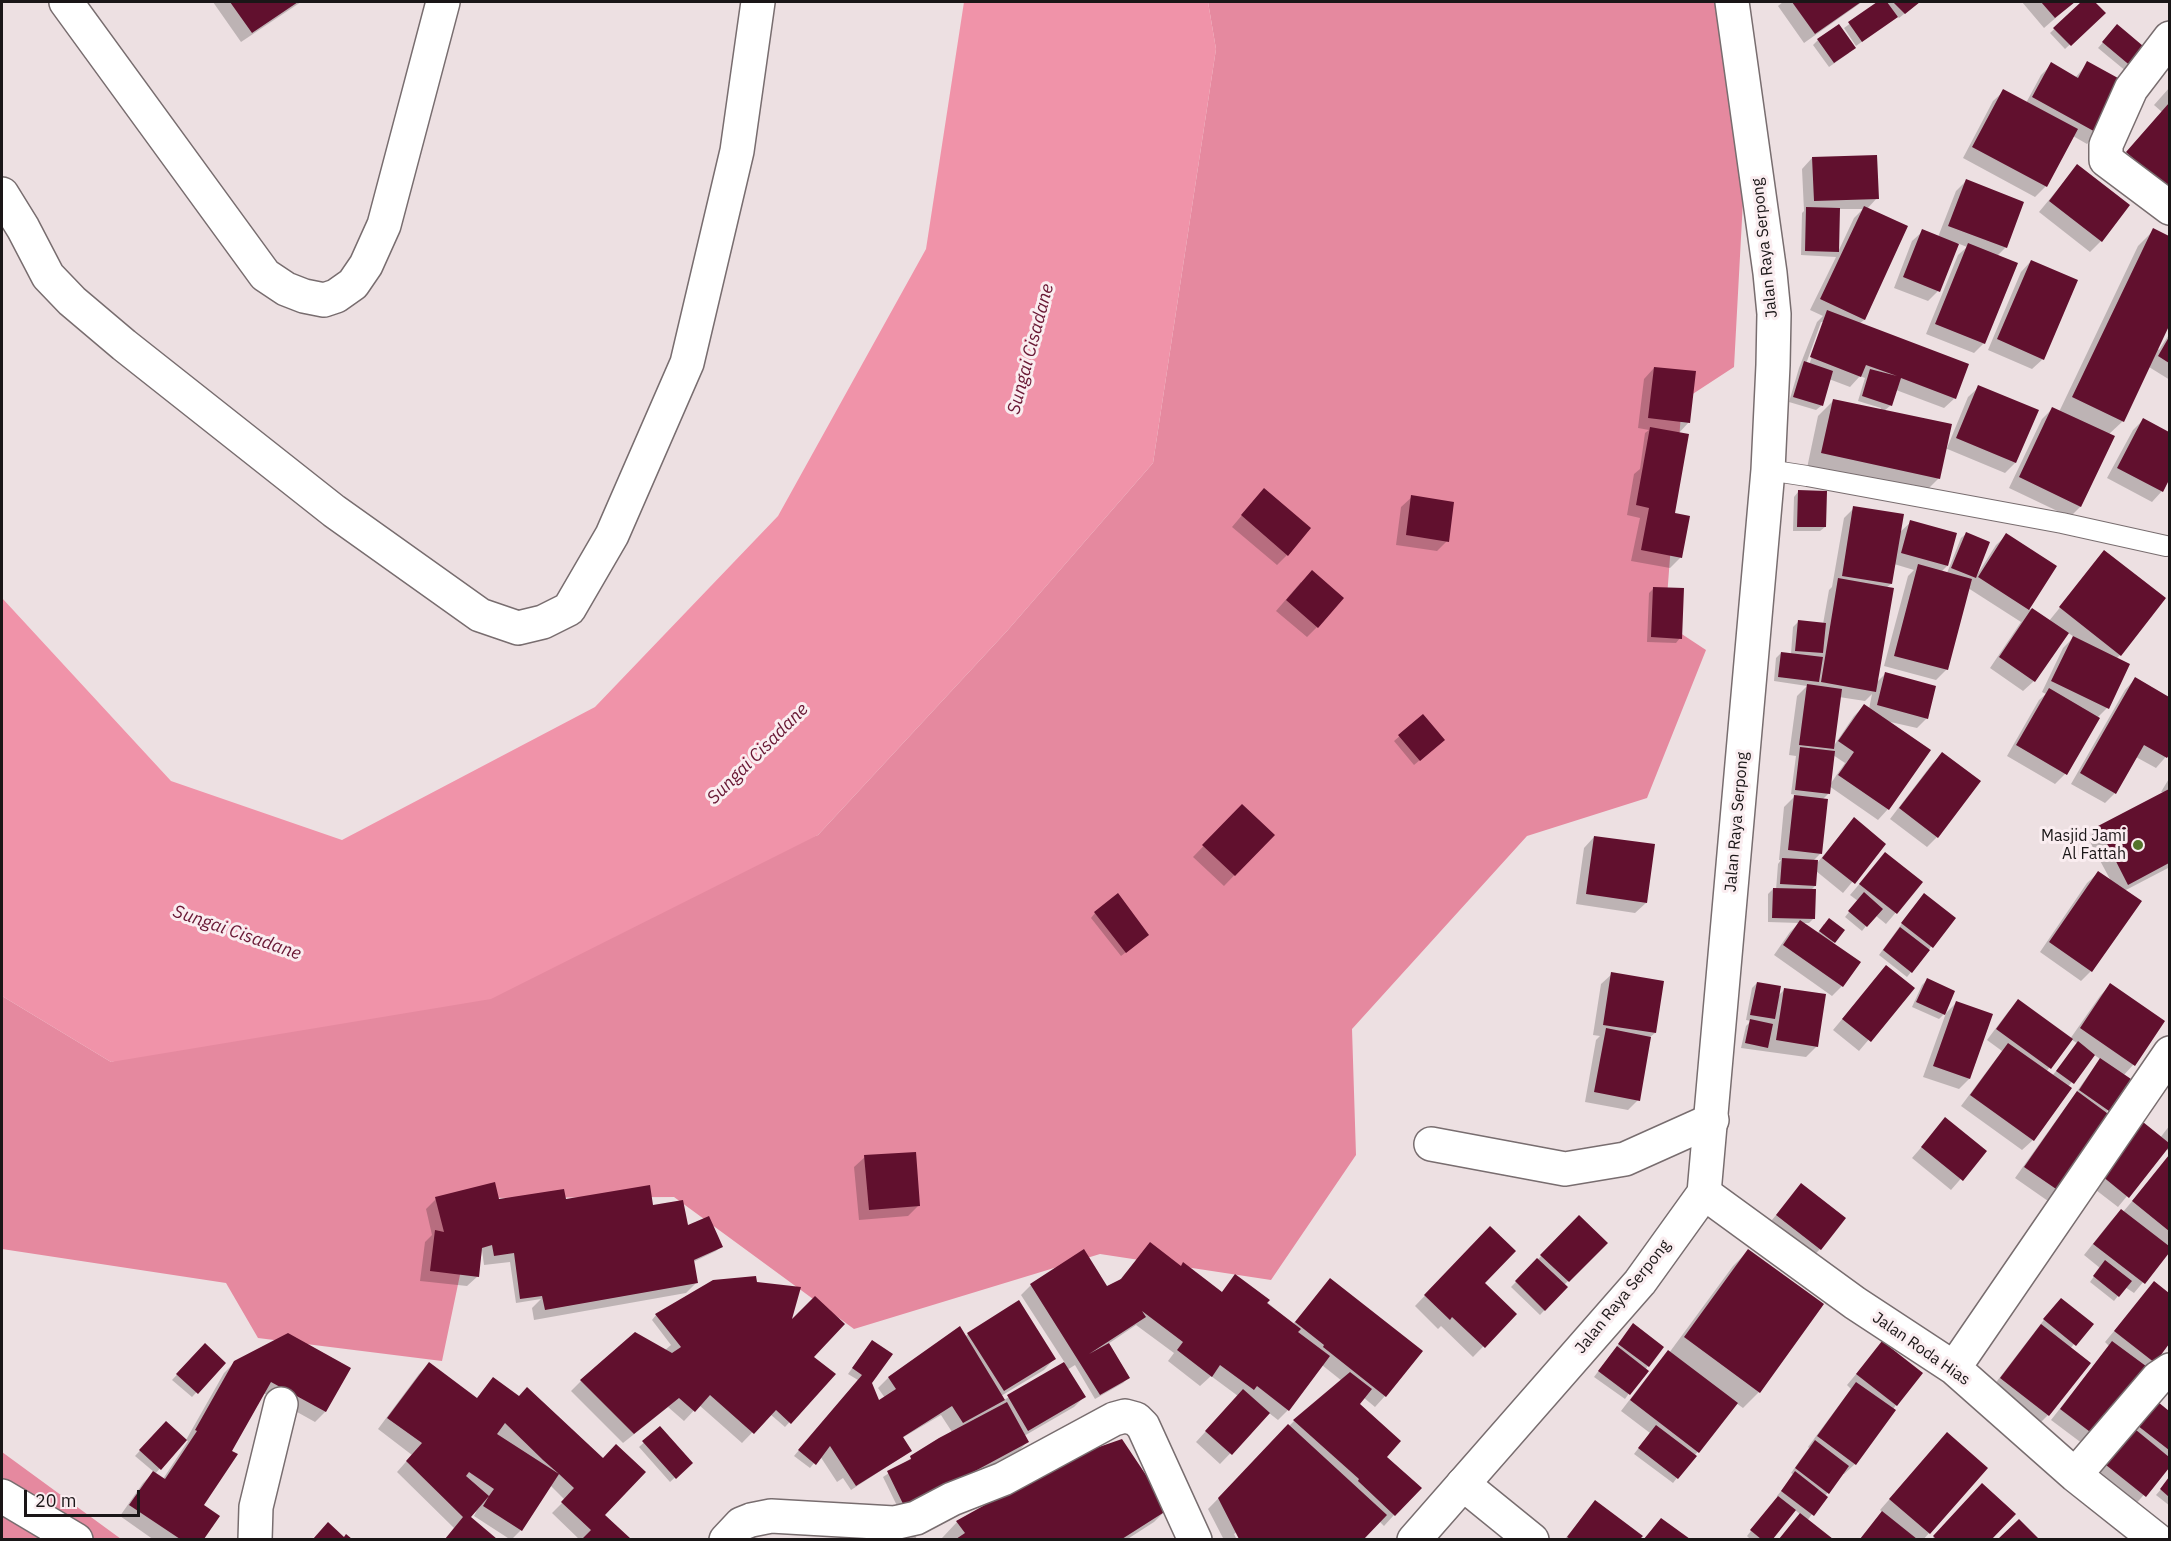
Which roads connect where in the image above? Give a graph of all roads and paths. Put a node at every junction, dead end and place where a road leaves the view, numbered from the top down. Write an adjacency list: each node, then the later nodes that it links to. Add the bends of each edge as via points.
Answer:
1 (66, 2): 4 (street, via 265,275 286,289 324,300 353,284 384,225)
2 (758, 2): 6 (street, via 737,151 687,363 612,535 568,609 543,622 518,628 480,615 316,497 72,301 48,276)
3 (1732, 2): 8 (street, Jalan Raya Serpong, via 1774,314)
4 (438, 5)
5 (2169, 38): 7 (street, via 2131,89 2106,145 2106,160)
6 (2, 194)
7 (2169, 208)
8 (1768, 470): 9 (lane, via 2062,523); 11 (street, Jalan Raya Serpong)
9 (2166, 546)
10 (2169, 1053): 14 (street)
11 (1712, 1120): 12 (street, via 1625,1159 1565,1169); 13 (street, Jalan Raya Serpong)
12 (1431, 1144)
13 (1704, 1193): 14 (street, Jalan Roda Hias, via 1855,1303); 18 (street, Jalan Raya Serpong, via 1640,1282)
14 (1954, 1368): 17 (street, Jalan Roda Hias)
15 (2169, 1370): 17 (street, via 2157,1378)
16 (281, 1404): 21 (street, via 256,1507)
17 (2074, 1475): 26 (street, Jalan Roda Hias)
18 (1463, 1484): 24 (street, Jalan Raya Serpong); 25 (street)
19 (2, 1496): 20 (street)
20 (76, 1539)
21 (255, 1539)
22 (726, 1539): 23 (street, via 741,1524 771,1516 894,1523 916,1518 1003,1479 1125,1416 1137,1419 1143,1426)
23 (1195, 1539)
24 (1414, 1539)
25 (1532, 1539)
26 (2157, 1539)

